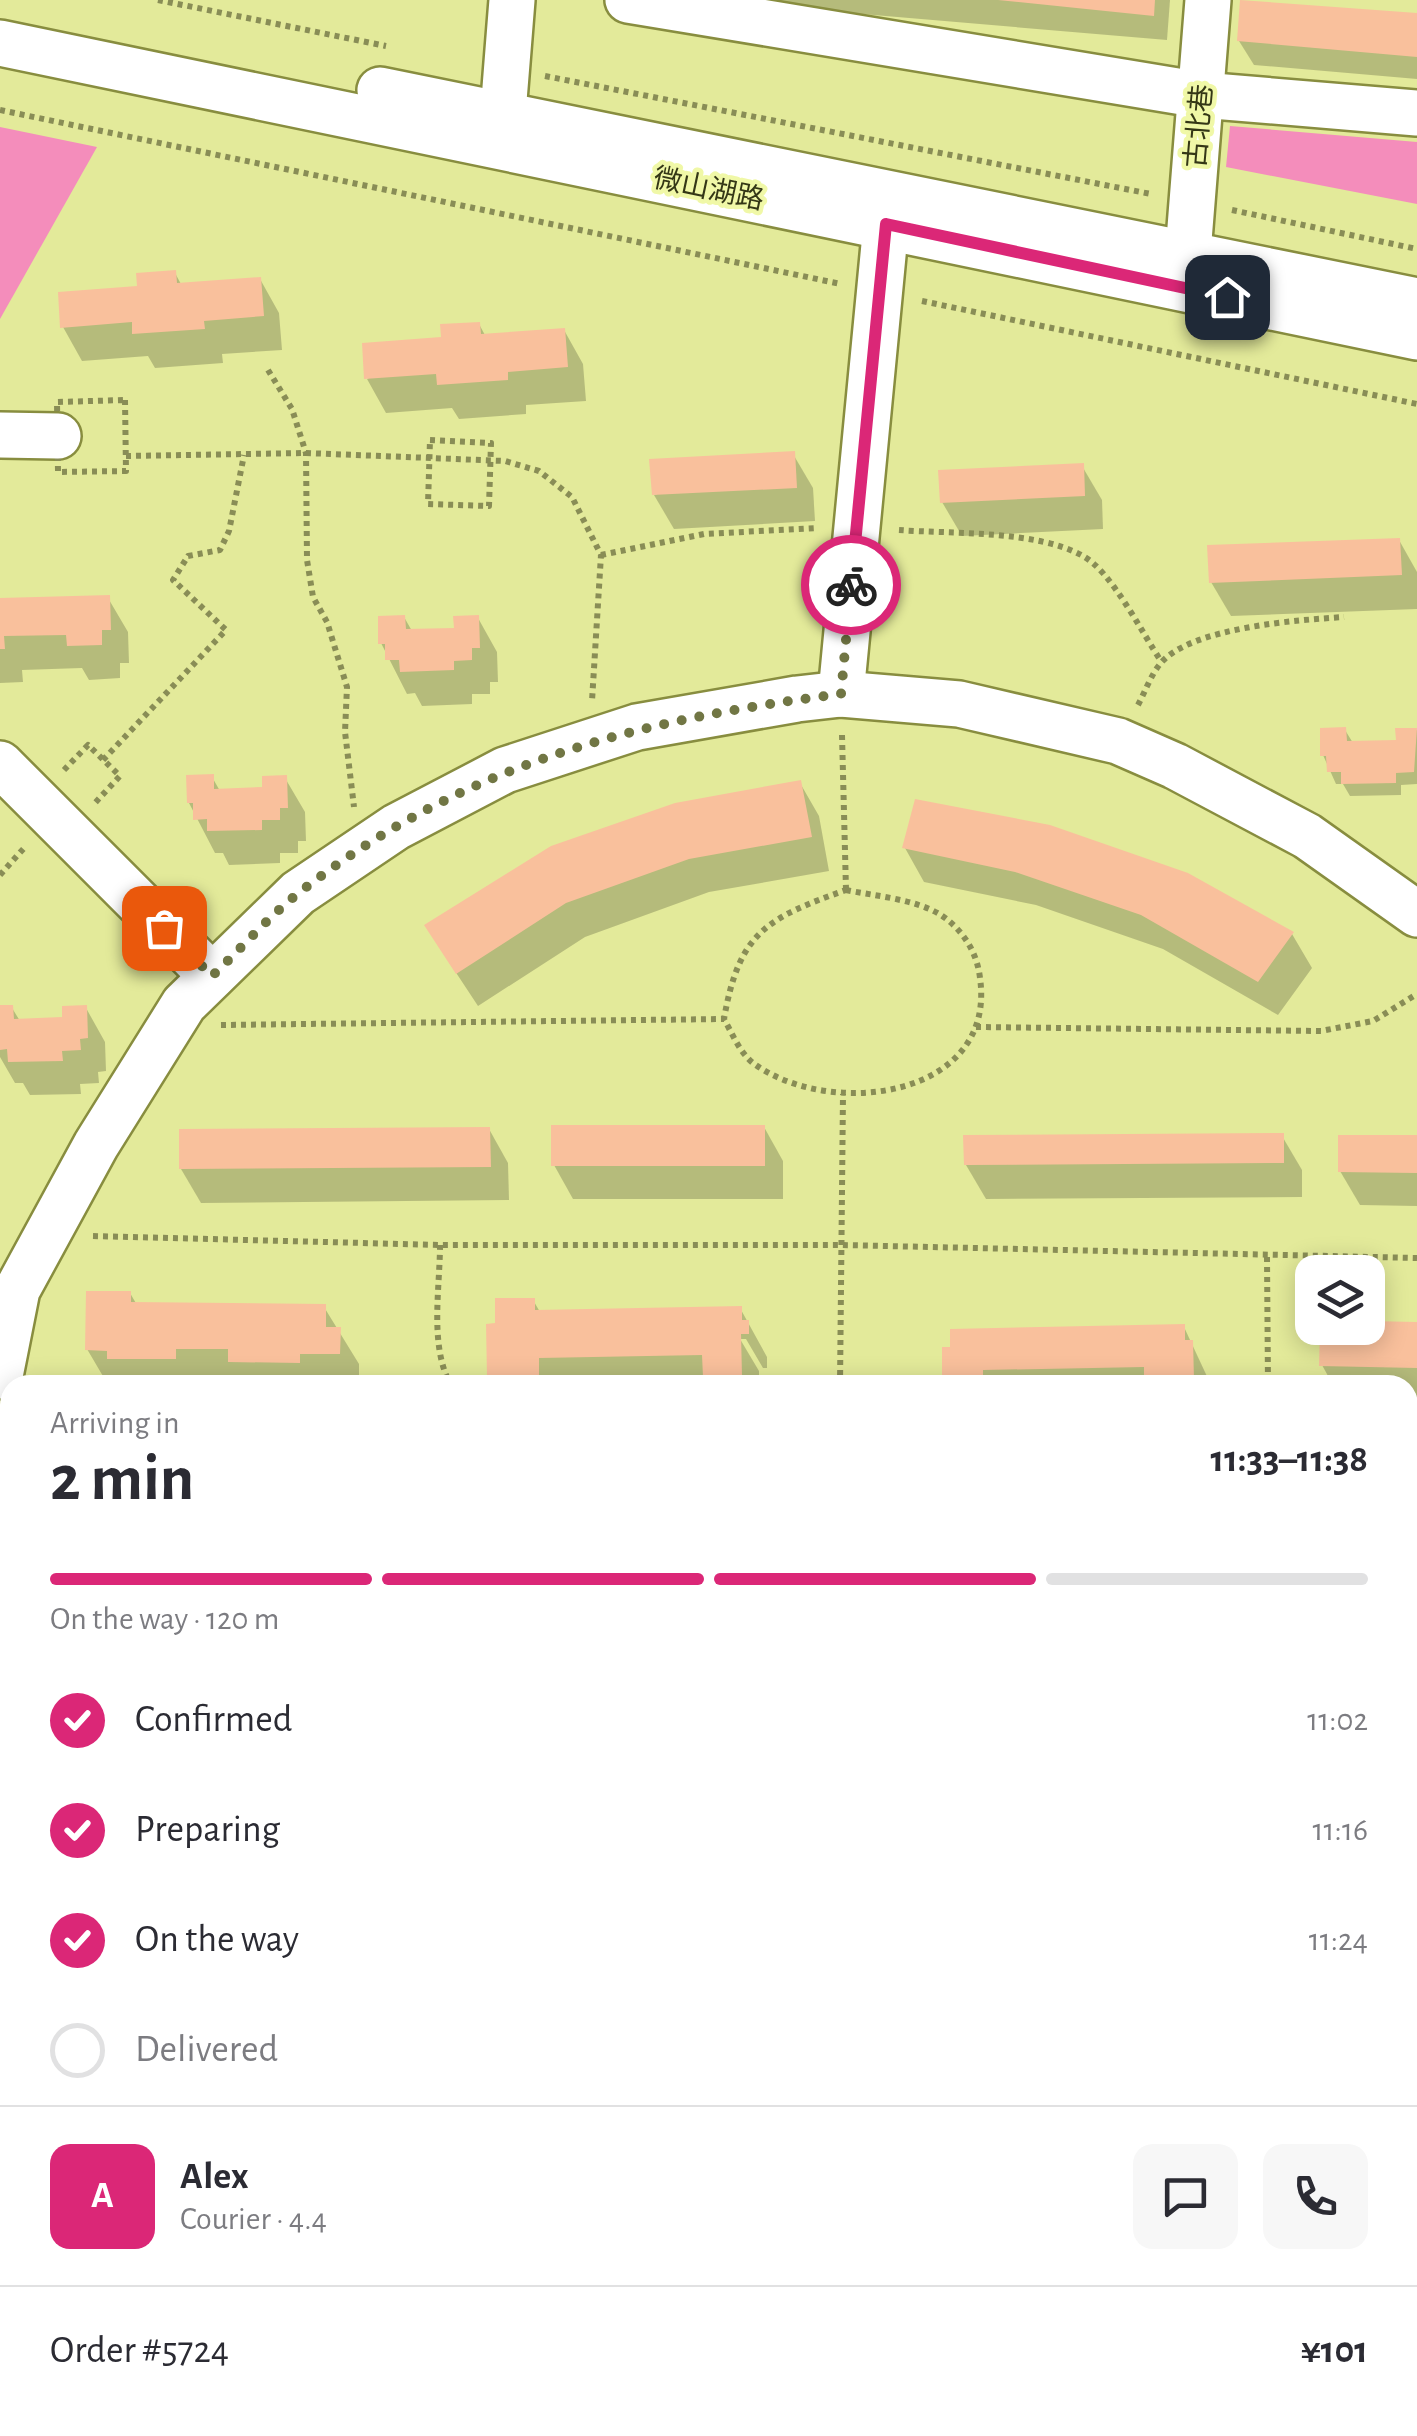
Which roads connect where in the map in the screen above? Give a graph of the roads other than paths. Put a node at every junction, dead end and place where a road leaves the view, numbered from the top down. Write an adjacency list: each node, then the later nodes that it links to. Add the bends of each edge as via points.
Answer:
1 (512, 0): 7 (street)
2 (628, 0): 6 (street)
3 (1208, 0): 6 (street, 古北巷)
4 (0, 16): 7 (street, 微山湖路)
5 (0, 43): 9 (street, 微山湖路)
6 (1200, 95): 8 (street); 10 (street, 古北巷)
7 (503, 113): 10 (street, 微山湖路)
8 (1417, 114)
9 (886, 224): 12 (street, 微山湖路); 15 (street)
10 (1188, 253): 11 (street, 微山湖路)
11 (1417, 302)
12 (1417, 337)
13 (0, 435): 14 (street)
14 (58, 436)
15 (841, 694): 17 (street, via 959,704 1118,741 1307,836); 18 (street, via 637,727 505,770 298,893)
16 (0, 764): 18 (street)
17 (1413, 904)
18 (212, 976): 19 (street, via 170,1026 17,1290)
19 (0, 1375)

